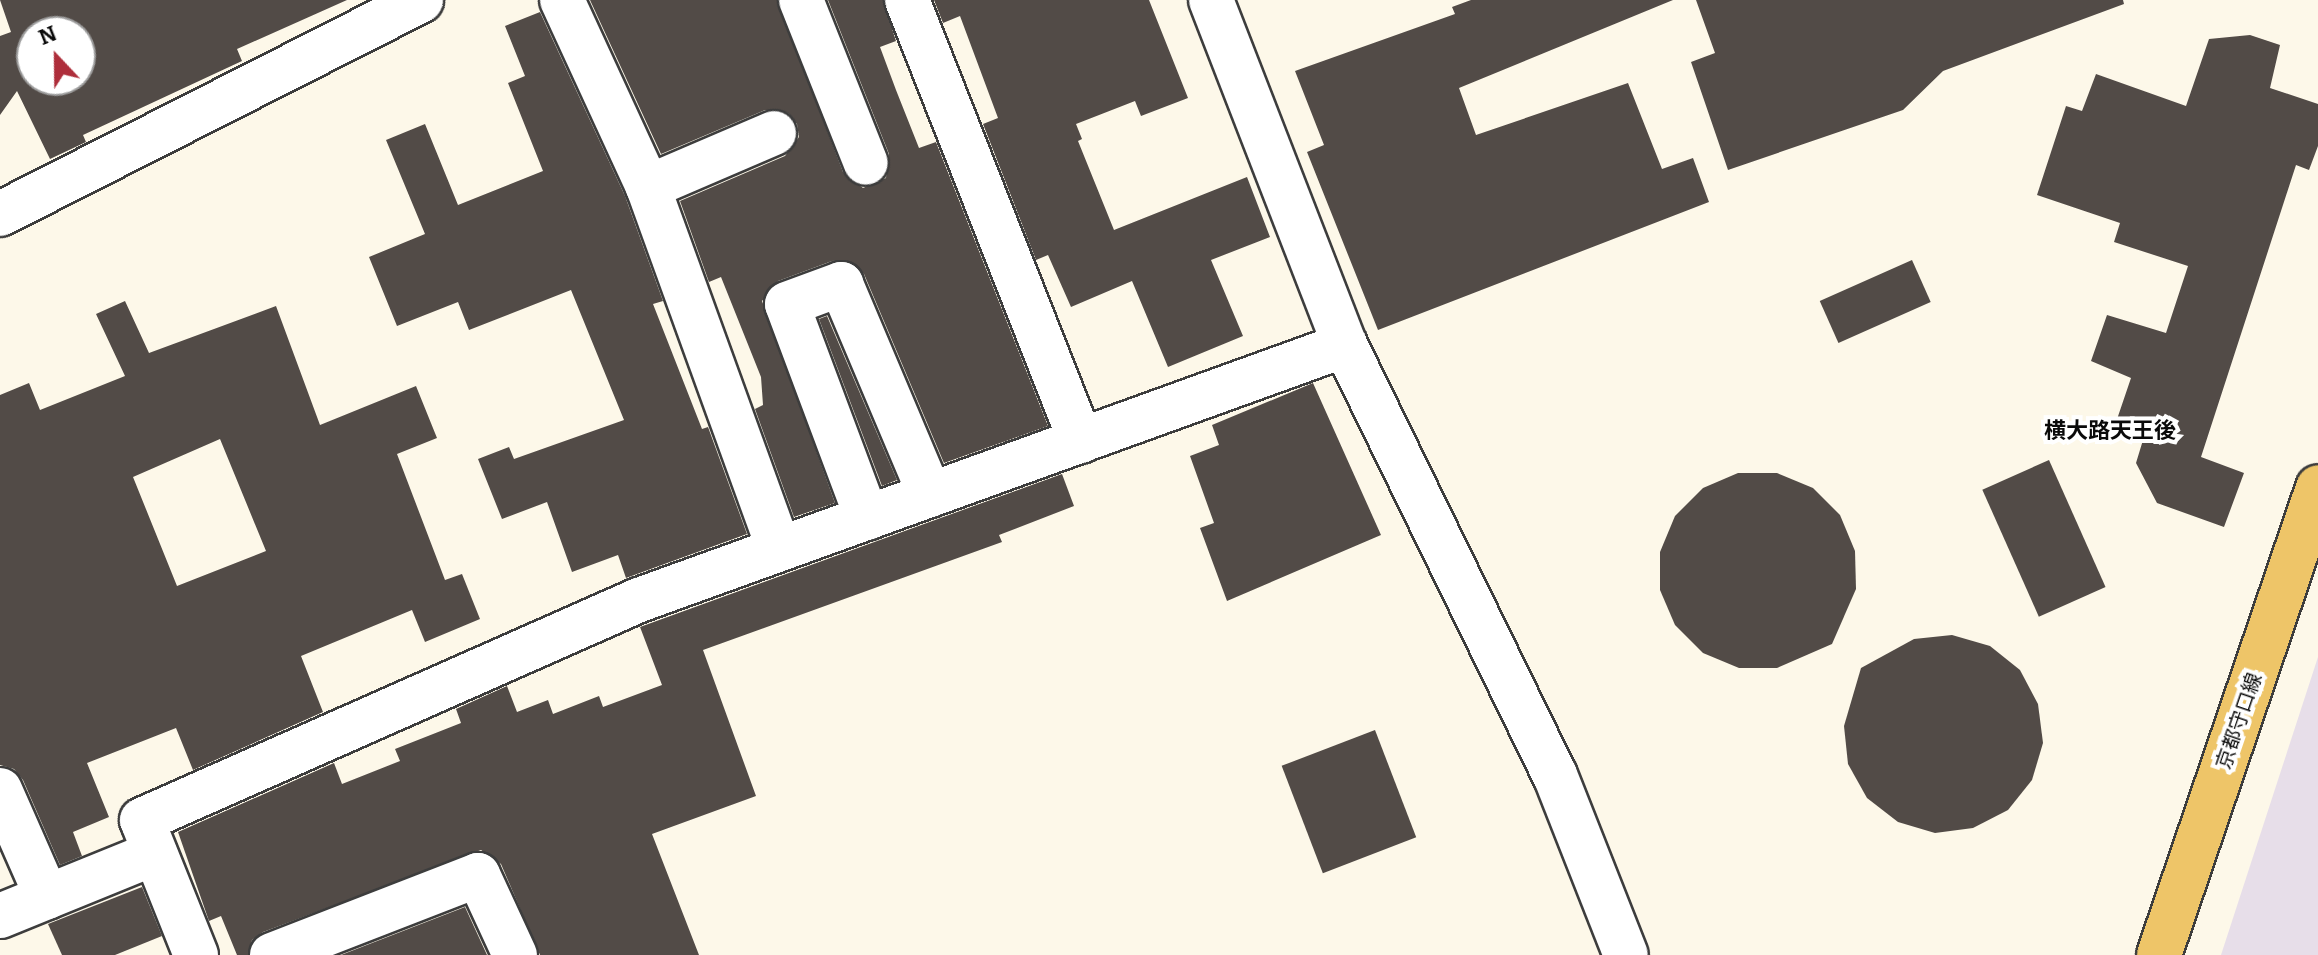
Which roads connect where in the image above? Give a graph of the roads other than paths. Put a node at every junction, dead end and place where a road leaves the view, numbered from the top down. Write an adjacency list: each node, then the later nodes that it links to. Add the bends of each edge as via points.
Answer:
1 (421, 0): 9 (street)
2 (562, 0): 8 (street)
3 (801, 0): 7 (street)
4 (907, 0): 11 (street)
5 (1211, 0): 10 (street)
6 (774, 133): 8 (street)
7 (866, 163)
8 (648, 187): 15 (street)
9 (0, 214)
10 (1345, 345): 11 (street); 23 (street, via 1555,775)
11 (1081, 441): 13 (street)
12 (2318, 487): 24 (main road, 京都守口線)
13 (930, 495): 14 (street); 14 (street, via 841,284 787,304)
14 (867, 518): 15 (street)
15 (779, 549): 17 (street, via 639,600 142,820)
16 (0, 790): 18 (street)
17 (155, 853): 18 (street); 20 (street)
18 (47, 897): 19 (street)
19 (0, 916)
20 (196, 955)
21 (272, 955): 22 (street, via 478,875)
22 (515, 955)
23 (1626, 955)
24 (2159, 955)

